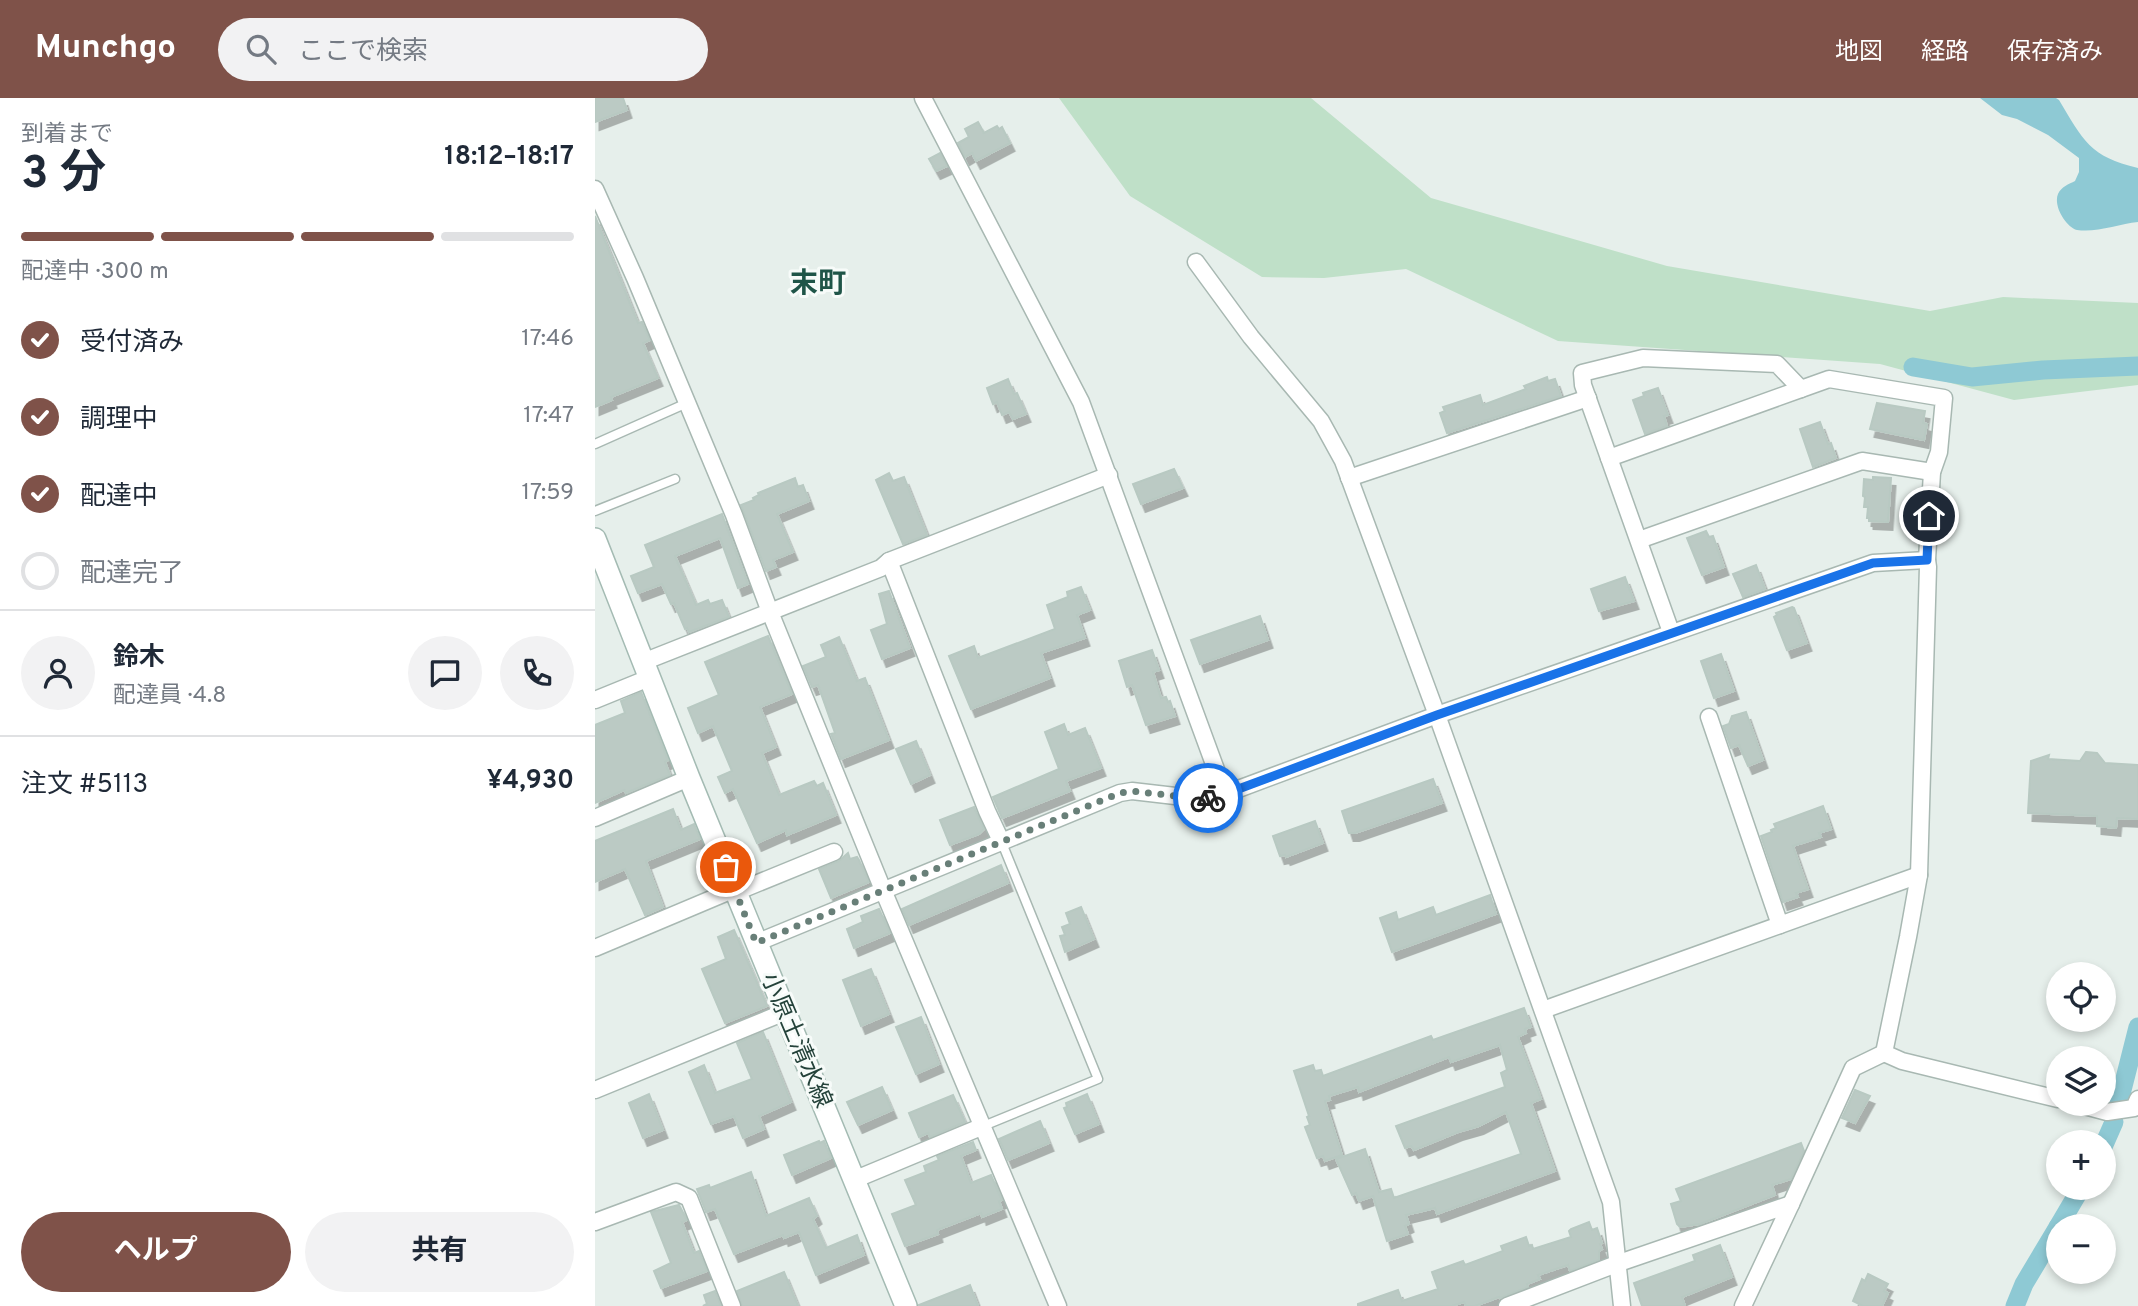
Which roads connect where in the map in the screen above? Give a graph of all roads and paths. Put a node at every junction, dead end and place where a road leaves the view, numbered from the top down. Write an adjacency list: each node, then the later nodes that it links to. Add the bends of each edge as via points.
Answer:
1 (923, 98): 10 (street, via 1081,402)
2 (595, 189): 6 (street)
3 (1196, 262): 11 (street, via 1321,421)
4 (1801, 389): 5 (street, via 1777,363 1643,359 1582,373); 8 (street); 9 (street, via 1829,379 1944,398 1939,452)
5 (1588, 398): 8 (street); 11 (street)
6 (687, 403): 7 (lane); 18 (street)
7 (595, 444)
8 (1609, 458): 15 (street)
9 (1932, 472): 15 (street, via 1862,461); 16 (street)
10 (1109, 475): 17 (street); 25 (street)
11 (1349, 478): 22 (street)
12 (675, 479): 13 (lane)
13 (595, 511)
14 (595, 540): 20 (main road, 小原土清水線)
15 (1639, 540): 19 (street)
16 (1927, 560): 19 (street, via 1873,563); 29 (street)
17 (889, 561): 18 (street); 27 (street)
18 (770, 612): 20 (street); 31 (street)
19 (1671, 632): 22 (street)
20 (646, 670): 21 (street); 24 (main road, 小原土清水線)
21 (595, 701)
22 (1437, 715): 25 (street); 35 (street)
23 (1709, 717): 32 (street)
24 (689, 778): 26 (street); 30 (main road, 小原土清水線)
25 (1225, 794): 27 (street, via 1201,799 1120,793)
26 (595, 818)
27 (1002, 843): 31 (street); 42 (lane, via 1098,1079)
28 (834, 852): 30 (street)
29 (1919, 875): 32 (street); 37 (street)
30 (735, 890): 33 (main road, 小原土清水線); 34 (street)
31 (883, 890): 33 (street); 42 (street)
32 (1780, 925): 35 (street)
33 (756, 943): 36 (main road, 小原土清水線)
34 (595, 948)
35 (1543, 1010): 46 (street, via 1611,1202)
36 (785, 1012): 38 (street); 43 (main road, 小原土清水線)
37 (1884, 1053): 39 (street); 44 (street, via 1853,1068)
38 (595, 1090)
39 (2046, 1096)
40 (2138, 1099): 41 (street, via 2134,1108)
41 (2116, 1111)
42 (981, 1127): 43 (street); 49 (street)
43 (856, 1179): 48 (main road, 小原土清水線)
44 (1791, 1204): 46 (street); 52 (street)
45 (595, 1222): 47 (street, via 676,1192 689,1198)
46 (1619, 1263): 50 (street); 51 (street)
47 (733, 1306)
48 (906, 1306)
49 (1058, 1306)
50 (1507, 1306)
51 (1622, 1306)
52 (1743, 1306)

